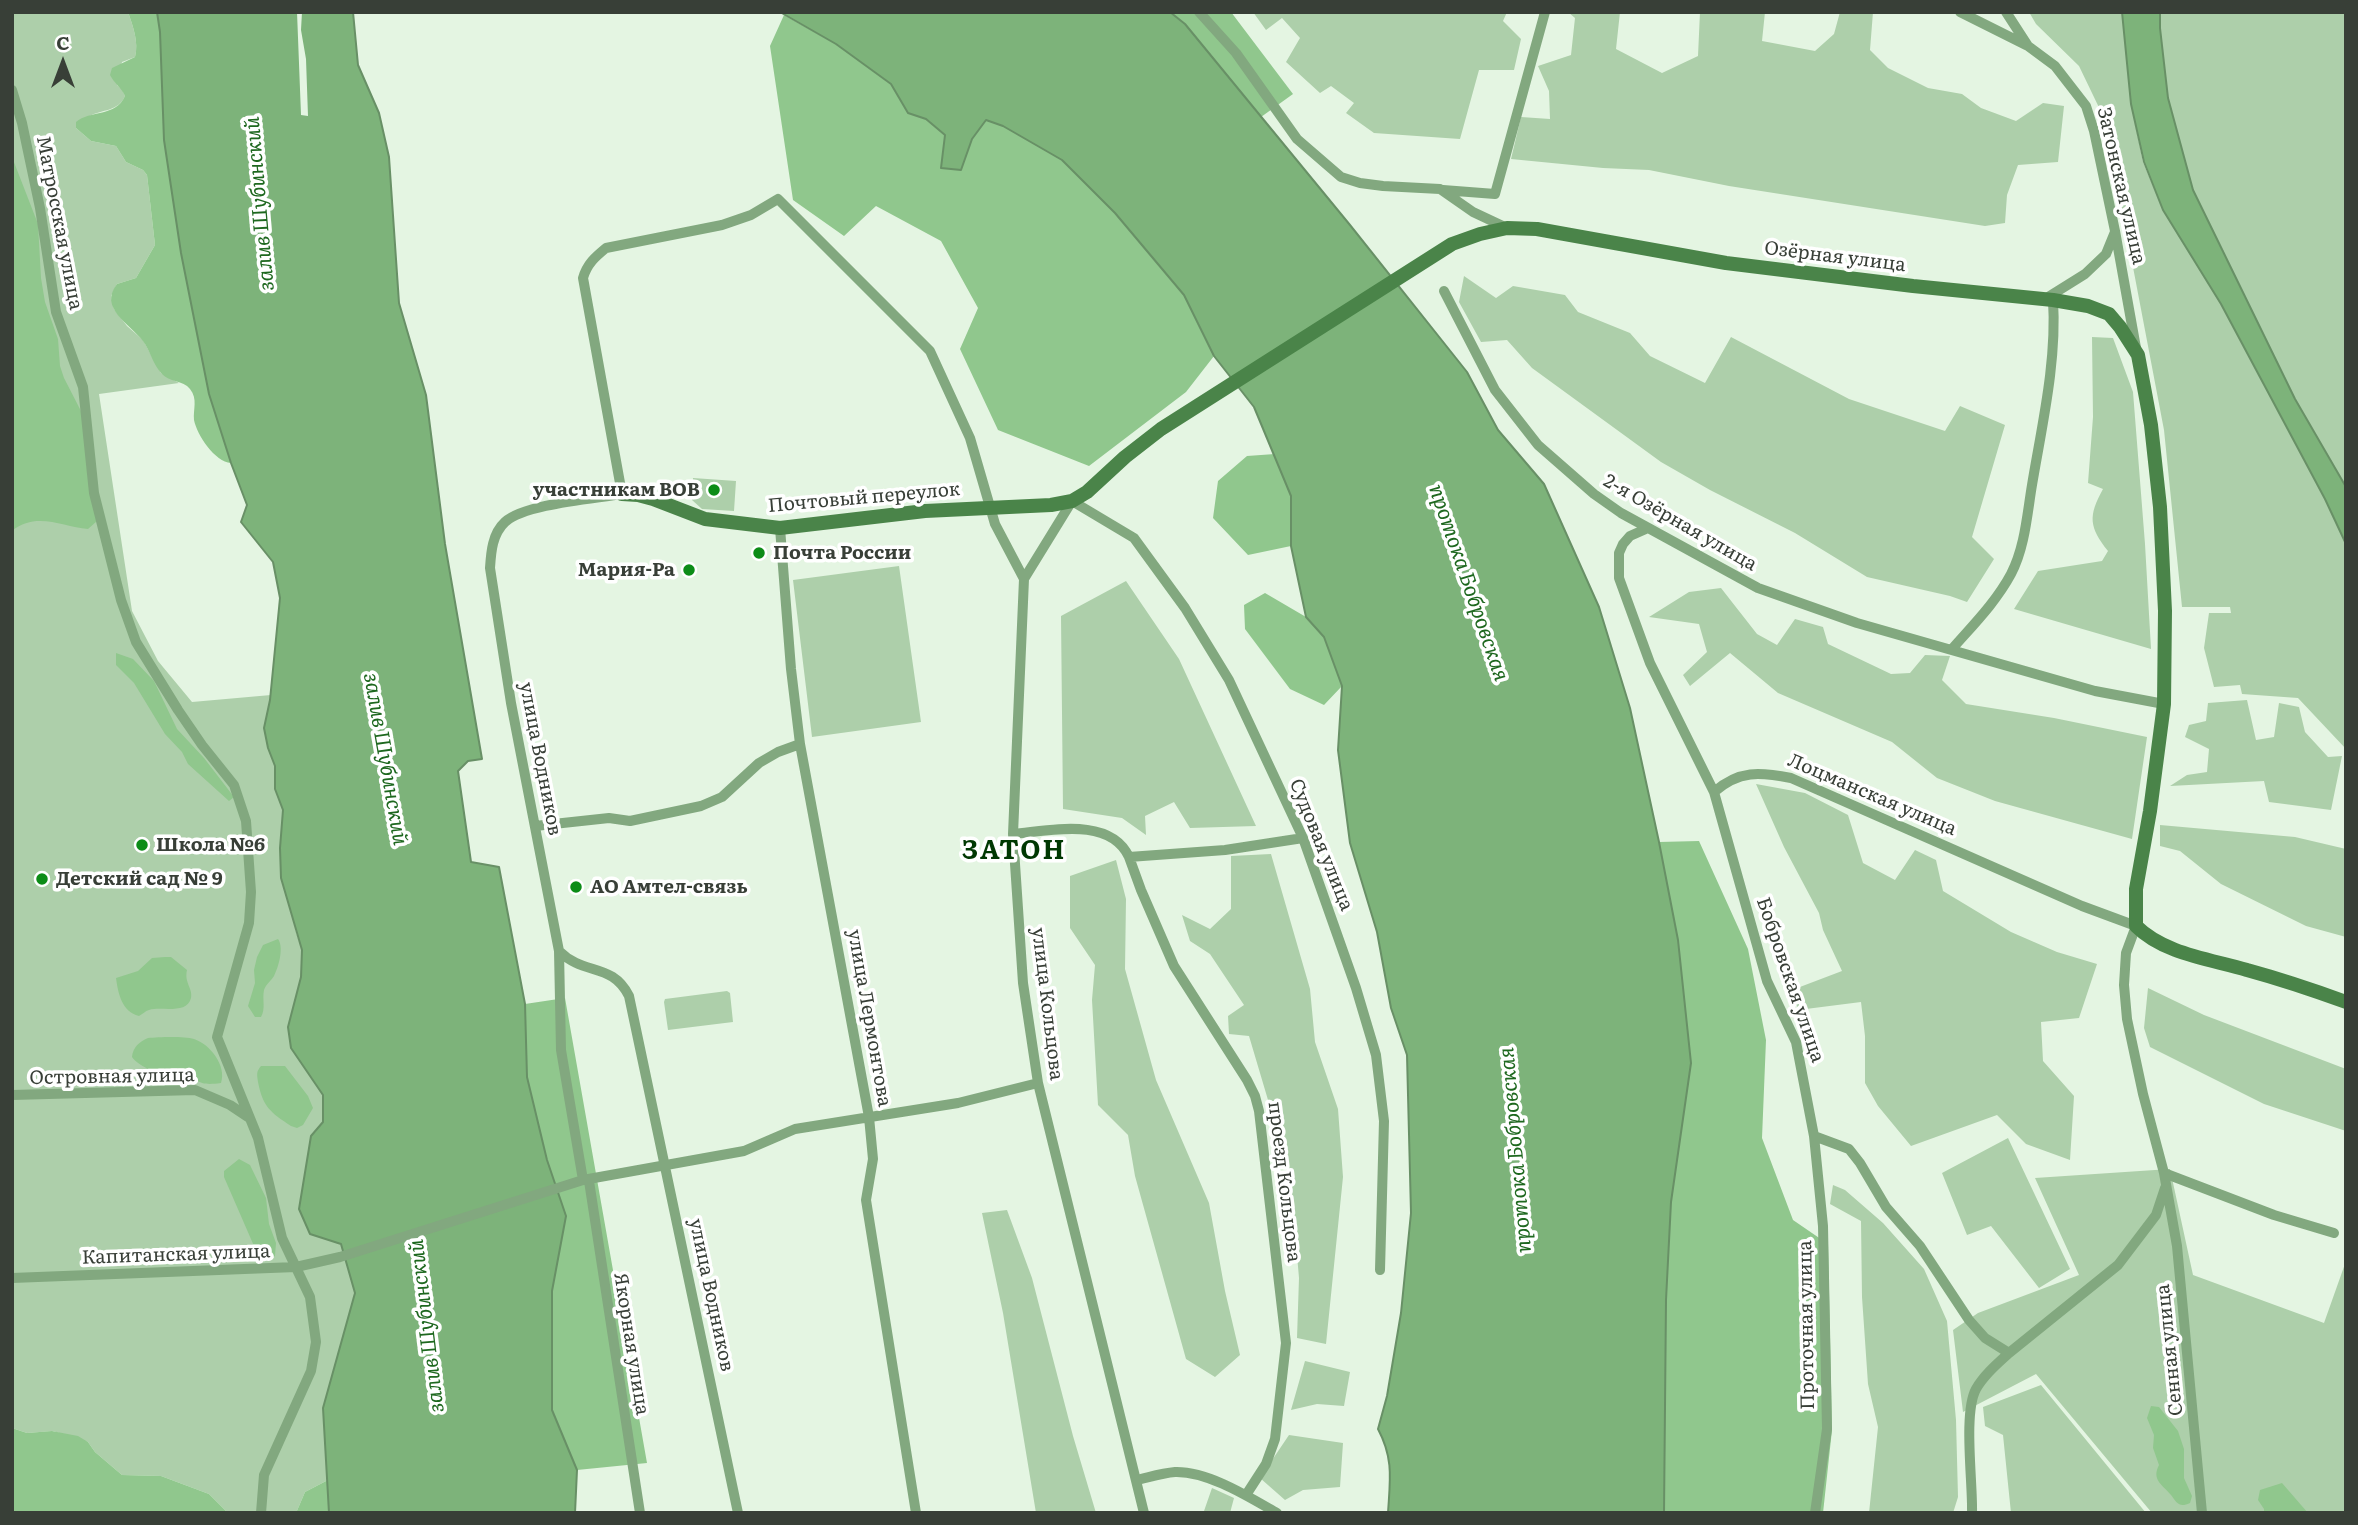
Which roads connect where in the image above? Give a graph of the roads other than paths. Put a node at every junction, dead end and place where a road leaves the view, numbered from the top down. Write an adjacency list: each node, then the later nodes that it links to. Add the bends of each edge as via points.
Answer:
1 (1199, 12): 7 (street, via 1236,53 1297,139 1341,177 1372,185)
2 (1545, 12): 7 (street, via 1495,194)
3 (1961, 12): 5 (street)
4 (2006, 12): 5 (street, Затонская улица)
5 (2028, 46): 9 (street, Затонская улица, via 2055,66 2087,106)
6 (12, 90): 33 (street, Матросская улица, via 40,208 56,312 83,387 94,493 121,600 136,642 202,745 234,785 246,821 249,923 217,1037)
7 (1440, 189): 8 (street, Озёрная улица)
8 (1507, 228): 11 (street, Озёрная улица, via 1537,229 1762,268); 14 (street, Озёрная улица, via 1452,244 1161,429)
9 (2115, 231): 11 (street, via 2106,254); 12 (street, Затонская улица)
10 (1444, 291): 17 (street, 2-я Озёрная улица, via 1494,390 1538,445 1594,494)
11 (2048, 299): 12 (street, Озёрная улица, via 2109,314); 19 (street, via 2052,349 2021,549 1997,598)
12 (2138, 355): 20 (street, via 2160,506)
13 (622, 494): 15 (street, via 583,278 586,268 606,248 722,225 778,199 930,351 970,438); 16 (street, Почтовый переулок, via 653,499 705,519); 23 (street, улица Водников, via 515,515 503,523 491,550 511,703)
14 (1072, 501): 15 (street, Почтовый переулок); 18 (street, улица Кольцова); 25 (street, Судовая улица, via 1134,538 1185,608 1229,680)
15 (989, 507): 16 (street, Почтовый переулок); 18 (street)
16 (780, 528): 21 (street, улица Лермонтова)
17 (1648, 528): 19 (street, 2-я Озёрная улица, via 1758,589); 22 (street, via 1623,544 1619,578 1650,663)
18 (1024, 579): 24 (street, улица Кольцова)
19 (1951, 649): 20 (street, 2-я Озёрная улица, via 2095,691)
20 (2164, 704): 27 (street, via 2136,889)
21 (800, 744): 23 (street, via 759,763 722,797 701,806 630,821 609,818); 32 (street, улица Лермонтова)
22 (1714, 792): 27 (street, Лоцманская улица, via 1745,775 1763,772 1791,778); 34 (street, Бобровская улица, via 1767,981 1796,1042)
23 (535, 826): 28 (street, улица Водников)
24 (1013, 834): 26 (street, проезд Кольцова, via 1095,831 1113,836); 30 (street, улица Кольцова, via 1023,983)
25 (1303, 838): 26 (street); 40 (street, Судовая улица, via 1376,1055 1384,1121)
26 (1129, 857): 44 (street, проезд Кольцова, via 1174,966 1247,1080 1259,1111 1286,1343 1275,1439 1266,1464)
27 (2136, 926): 29 (street, Лоцманская улица, via 2147,937 2172,948); 36 (street, via 2126,953 2127,1019)
28 (559, 951): 35 (street, улица Водников, via 577,965 612,975 629,996); 37 (street, Якорная улица, via 561,1050)
29 (2346, 1002)
30 (1038, 1083): 32 (street, Капитанская улица, via 958,1103); 43 (street, улица Кольцова)
31 (12, 1095): 33 (street, Островная улица, via 195,1090)
32 (869, 1117): 35 (street, Капитанская улица, via 795,1129 744,1151); 48 (street, улица Лермонтова, via 873,1159 866,1200)
33 (248, 1118): 39 (street, Матросская улица, via 270,1180 282,1238)
34 (1814, 1136): 42 (street, via 1849,1150 1964,1314 1985,1338); 51 (street, Проточная улица, via 1823,1226 1827,1429)
35 (665, 1165): 37 (street, Капитанская улица); 47 (street, улица Водников)
36 (2165, 1178): 38 (street); 42 (street, via 2156,1214 2118,1265); 53 (street, Сенная улица, via 2177,1246)
37 (586, 1180): 39 (street, Капитанская улица); 46 (street, Якорная улица)
38 (2334, 1233)
39 (296, 1267): 41 (street, Капитанская улица); 45 (street, Матросская улица, via 310,1297 316,1342 310,1371 264,1475)
40 (1380, 1270)
41 (12, 1278)
42 (2009, 1353): 52 (street, via 1974,1391 1970,1418)
43 (1137, 1480): 44 (street, via 1194,1473); 49 (street, улица Кольцова)
44 (1246, 1495): 50 (street)
45 (261, 1513)
46 (640, 1513)
47 (738, 1513)
48 (916, 1513)
49 (1144, 1513)
50 (1277, 1513)
51 (1815, 1513)
52 (1972, 1513)
53 (2202, 1513)

